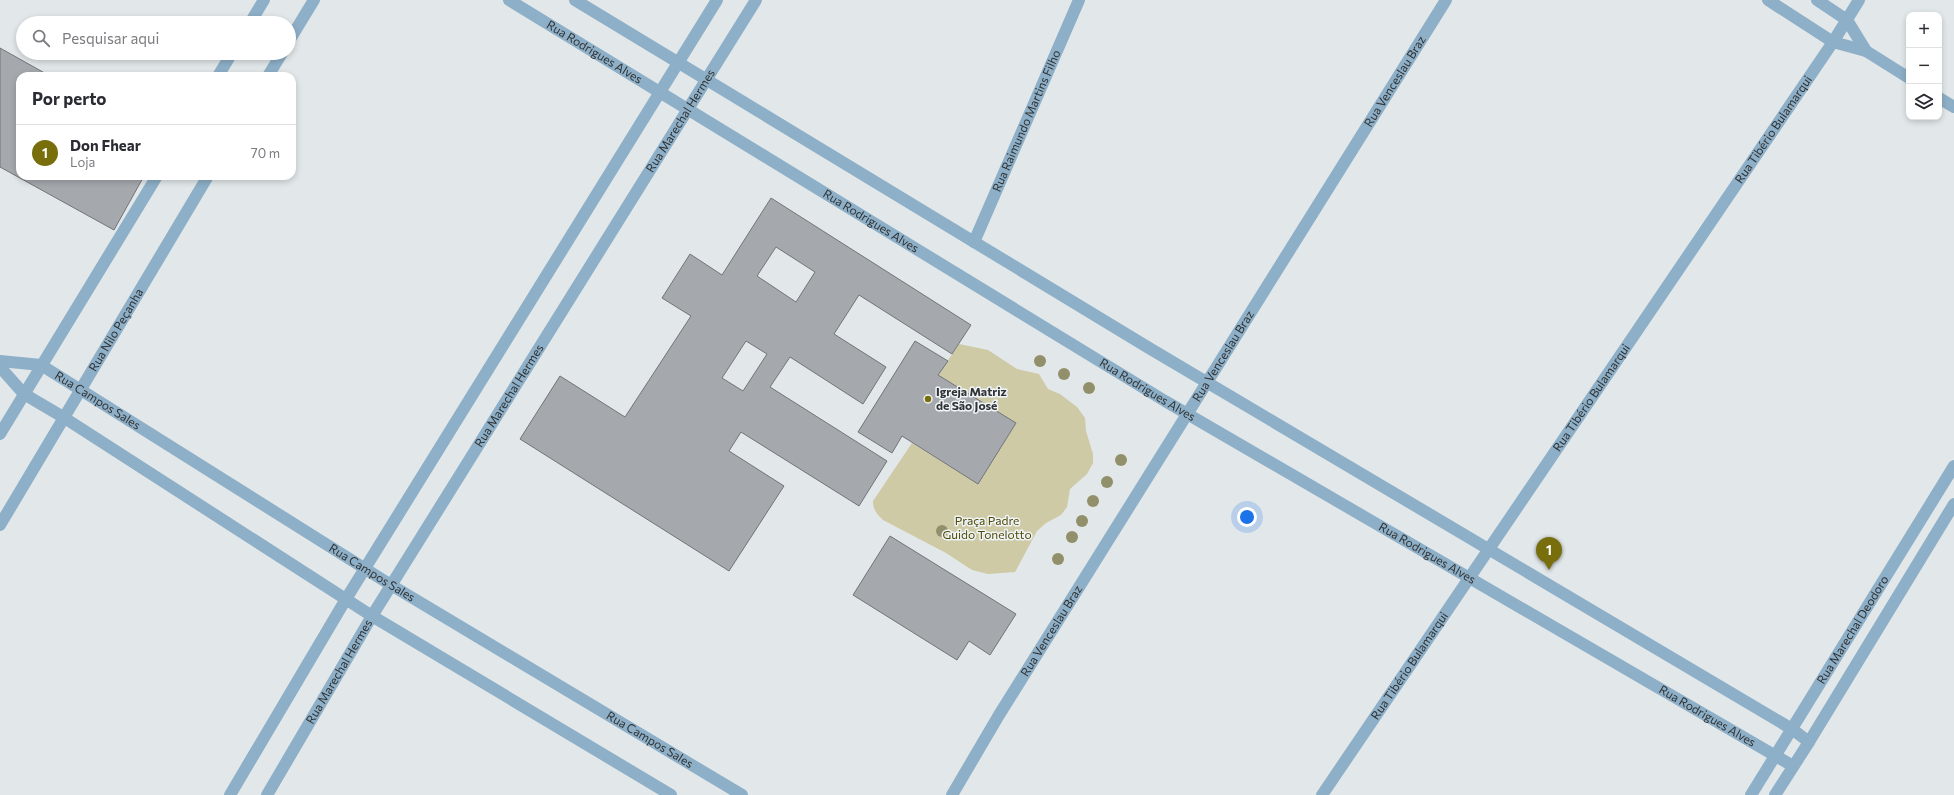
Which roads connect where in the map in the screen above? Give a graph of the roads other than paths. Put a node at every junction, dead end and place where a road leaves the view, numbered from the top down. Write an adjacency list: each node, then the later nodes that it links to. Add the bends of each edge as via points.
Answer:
1 (264, 0): 12 (street)
2 (314, 0): 14 (street)
3 (509, 0): 24 (street, Rua Rodrigues Alves)
4 (575, 0): 19 (street)
5 (717, 0): 19 (street)
6 (756, 0): 23 (street, Rua Marechal Hermes)
7 (1079, 0): 30 (street, Rua Raimundo Martins Filho)
8 (1446, 0): 34 (street, Rua Venceslau Braz)
9 (1768, 0): 15 (street)
10 (1817, 0): 13 (street)
11 (1859, 0): 13 (street, Rua Tibério Bulamarqui)
12 (254, 16)
13 (1847, 20): 15 (street, Rua Tibério Bulamarqui); 16 (street)
14 (296, 30)
15 (1833, 42): 16 (street); 43 (street, Rua Tibério Bulamarqui)
16 (1866, 51): 22 (street)
17 (228, 60): 20 (street)
18 (278, 60): 21 (street)
19 (679, 63): 23 (street); 24 (street)
20 (220, 72)
21 (270, 72)
22 (1906, 76)
23 (707, 80): 27 (street, Rua Marechal Hermes); 30 (street)
24 (660, 93): 27 (street, Rua Rodrigues Alves); 44 (street)
25 (1942, 100): 26 (street)
26 (1954, 107)
27 (689, 110): 37 (street, Rua Rodrigues Alves); 46 (street, Rua Marechal Hermes)
28 (154, 180): 33 (street)
29 (206, 180): 35 (street, Rua Nilo Peçanha)
30 (974, 242): 34 (street)
31 (0, 361): 33 (street, Rua Campos Sales)
32 (0, 366): 36 (street)
33 (41, 366): 35 (street, Rua Campos Sales); 36 (street)
34 (1206, 382): 37 (street, Rua Venceslau Braz); 43 (street)
35 (79, 390): 38 (street, Rua Nilo Peçanha); 44 (street, Rua Campos Sales)
36 (24, 394): 38 (street); 39 (street)
37 (1187, 414): 45 (street, Rua Rodrigues Alves); 57 (street, Rua Venceslau Braz)
38 (63, 417): 42 (street, Rua Nilo Peçanha); 47 (street)
39 (0, 434)
40 (1954, 466): 49 (street, Rua Marechal Deodoro)
41 (1954, 504): 50 (street, Rua Marechal Deodoro)
42 (0, 525)
43 (1488, 549): 45 (street, Rua Tibério Bulamarqui); 49 (street)
44 (366, 568): 46 (street, Rua Campos Sales); 47 (street)
45 (1469, 578): 51 (street, Rua Rodrigues Alves); 58 (street, Rua Tibério Bulamarqui)
46 (391, 585): 48 (street, Rua Marechal Hermes); 56 (street, Rua Campos Sales)
47 (346, 599): 48 (street); 53 (street)
48 (372, 616): 54 (street, Rua Marechal Hermes); 55 (street)
49 (1792, 729): 50 (street); 51 (street, Rua Marechal Deodoro)
50 (1809, 742): 52 (street, Rua Marechal Deodoro)
51 (1776, 756): 52 (street, Rua Rodrigues Alves); 59 (street, Rua Marechal Deodoro)
52 (1793, 766): 60 (street, Rua Marechal Deodoro)
53 (230, 795)
54 (267, 795)
55 (670, 795)
56 (742, 795)
57 (952, 795)
58 (1322, 795)
59 (1751, 795)
60 (1775, 795)

